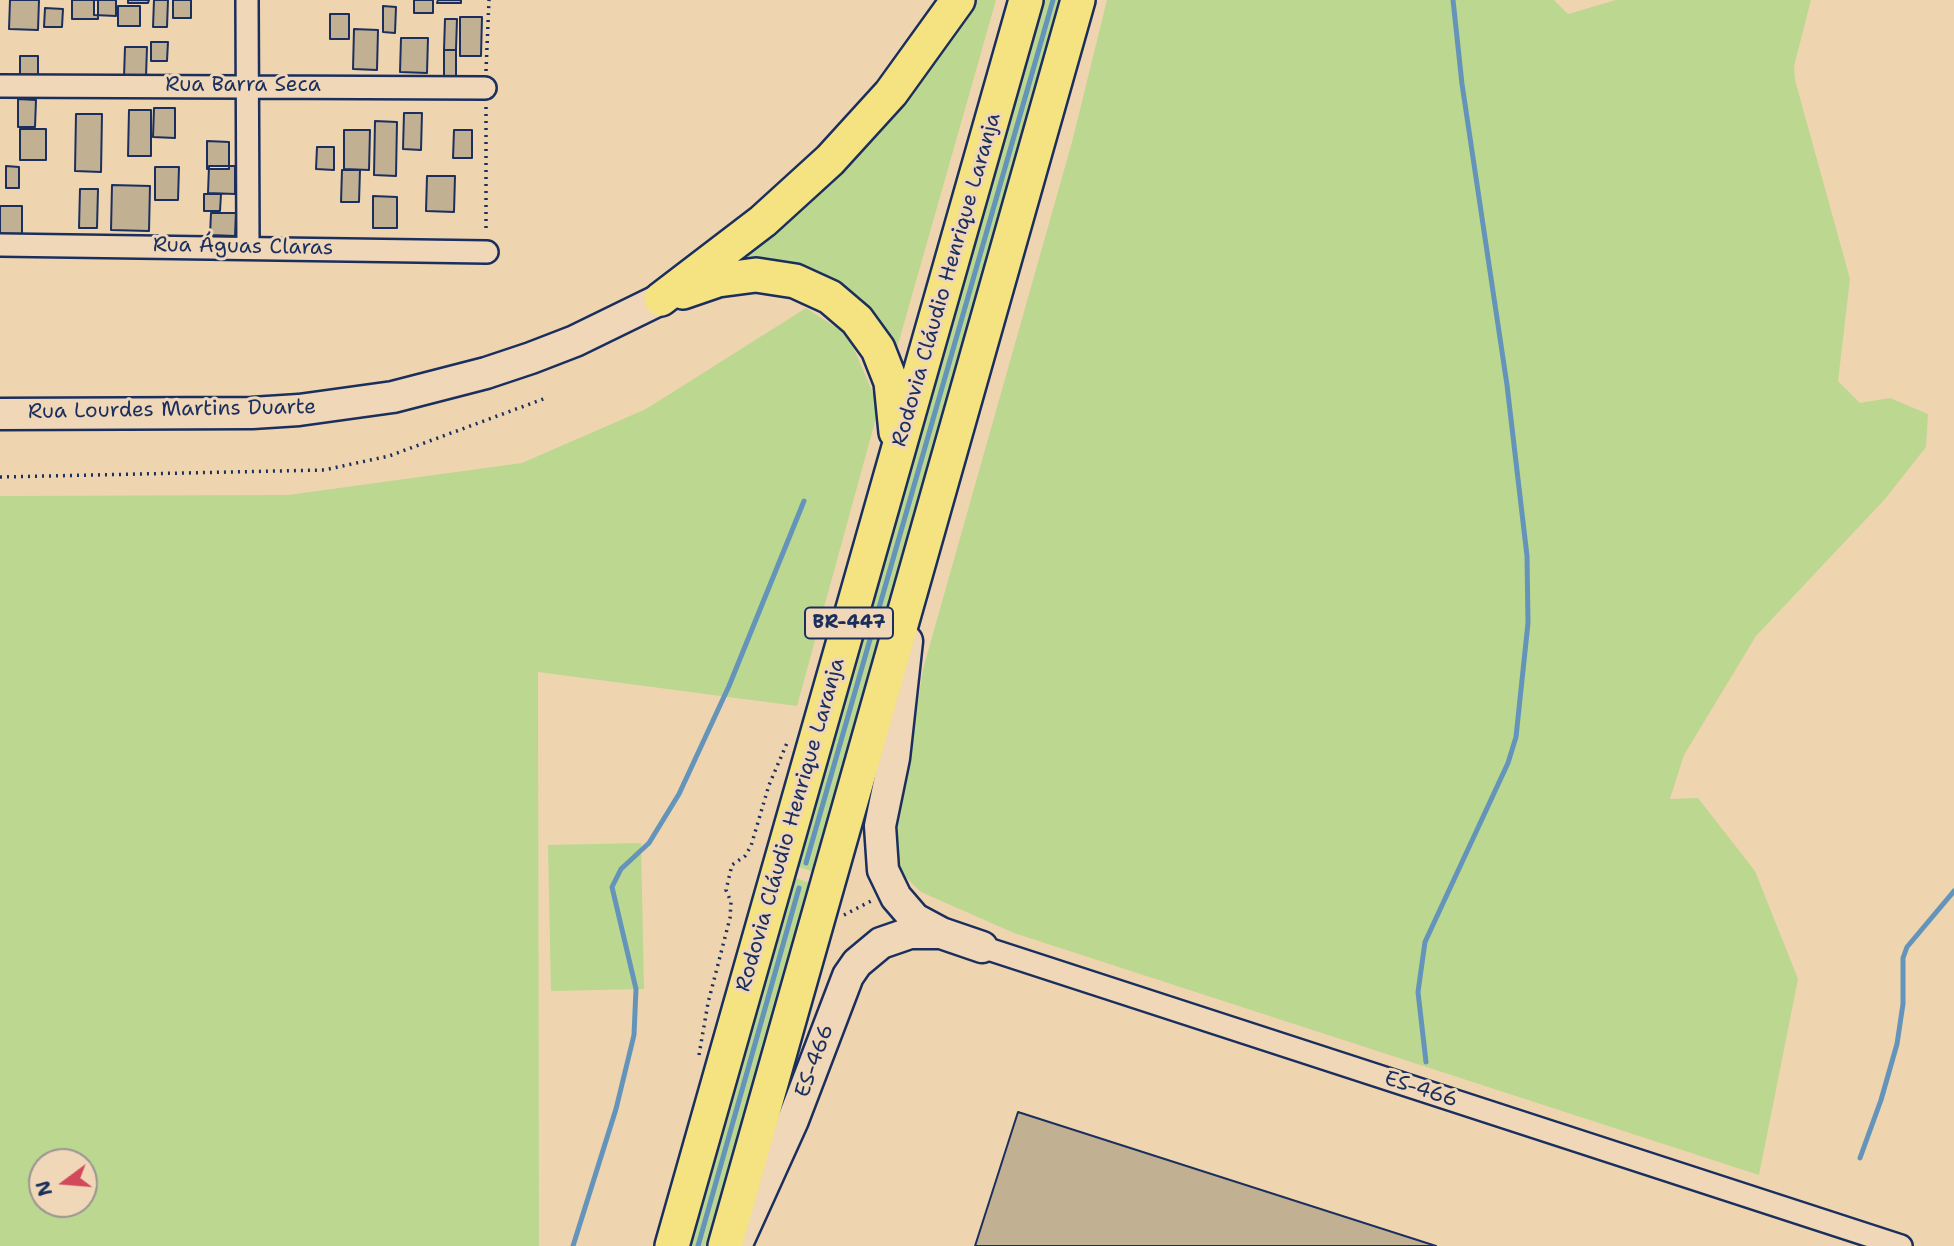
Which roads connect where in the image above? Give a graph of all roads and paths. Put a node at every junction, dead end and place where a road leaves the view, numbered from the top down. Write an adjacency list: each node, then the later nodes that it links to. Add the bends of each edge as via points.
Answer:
1 (247, 0): 7 (street)
2 (489, 0): 8 (path)
3 (958, 0): 12 (main road, via 898,84 830,160 763,221)
4 (1026, 0): 15 (main road, Rodovia Cláudio Henrique Laranja / BR-447)
5 (1078, 0): 17 (main road, BR-447)
6 (0, 86): 7 (street, Rua Barra Seca)
7 (247, 86): 8 (street, Rua Barra Seca); 10 (street)
8 (485, 88): 11 (path)
9 (0, 246): 10 (street, Rua Águas Claras)
10 (248, 246): 11 (street, Rua Águas Claras)
11 (487, 252)
12 (661, 299): 14 (street, Rua Lourdes Martins Duarte, via 531,358 393,397 252,413); 15 (main road, via 718,280 756,275 795,281 830,297 869,334 885,365 894,400)
13 (546, 398): 16 (path, via 389,456 334,469)
14 (0, 414)
15 (897, 453): 22 (main road, Rodovia Cláudio Henrique Laranja / BR-447)
16 (0, 477)
17 (912, 585): 18 (street, ES-466, via 897,735 878,841); 23 (main road, BR-447)
18 (892, 891): 19 (path); 20 (street, ES-466, via 915,919)
19 (840, 918)
20 (941, 933): 21 (street, ES-466); 24 (street, ES-466, via 910,933 881,943 848,976 781,1149)
21 (982, 947): 25 (street, ES-466)
22 (672, 1246)
23 (725, 1246)
24 (737, 1246)
25 (1901, 1246)

